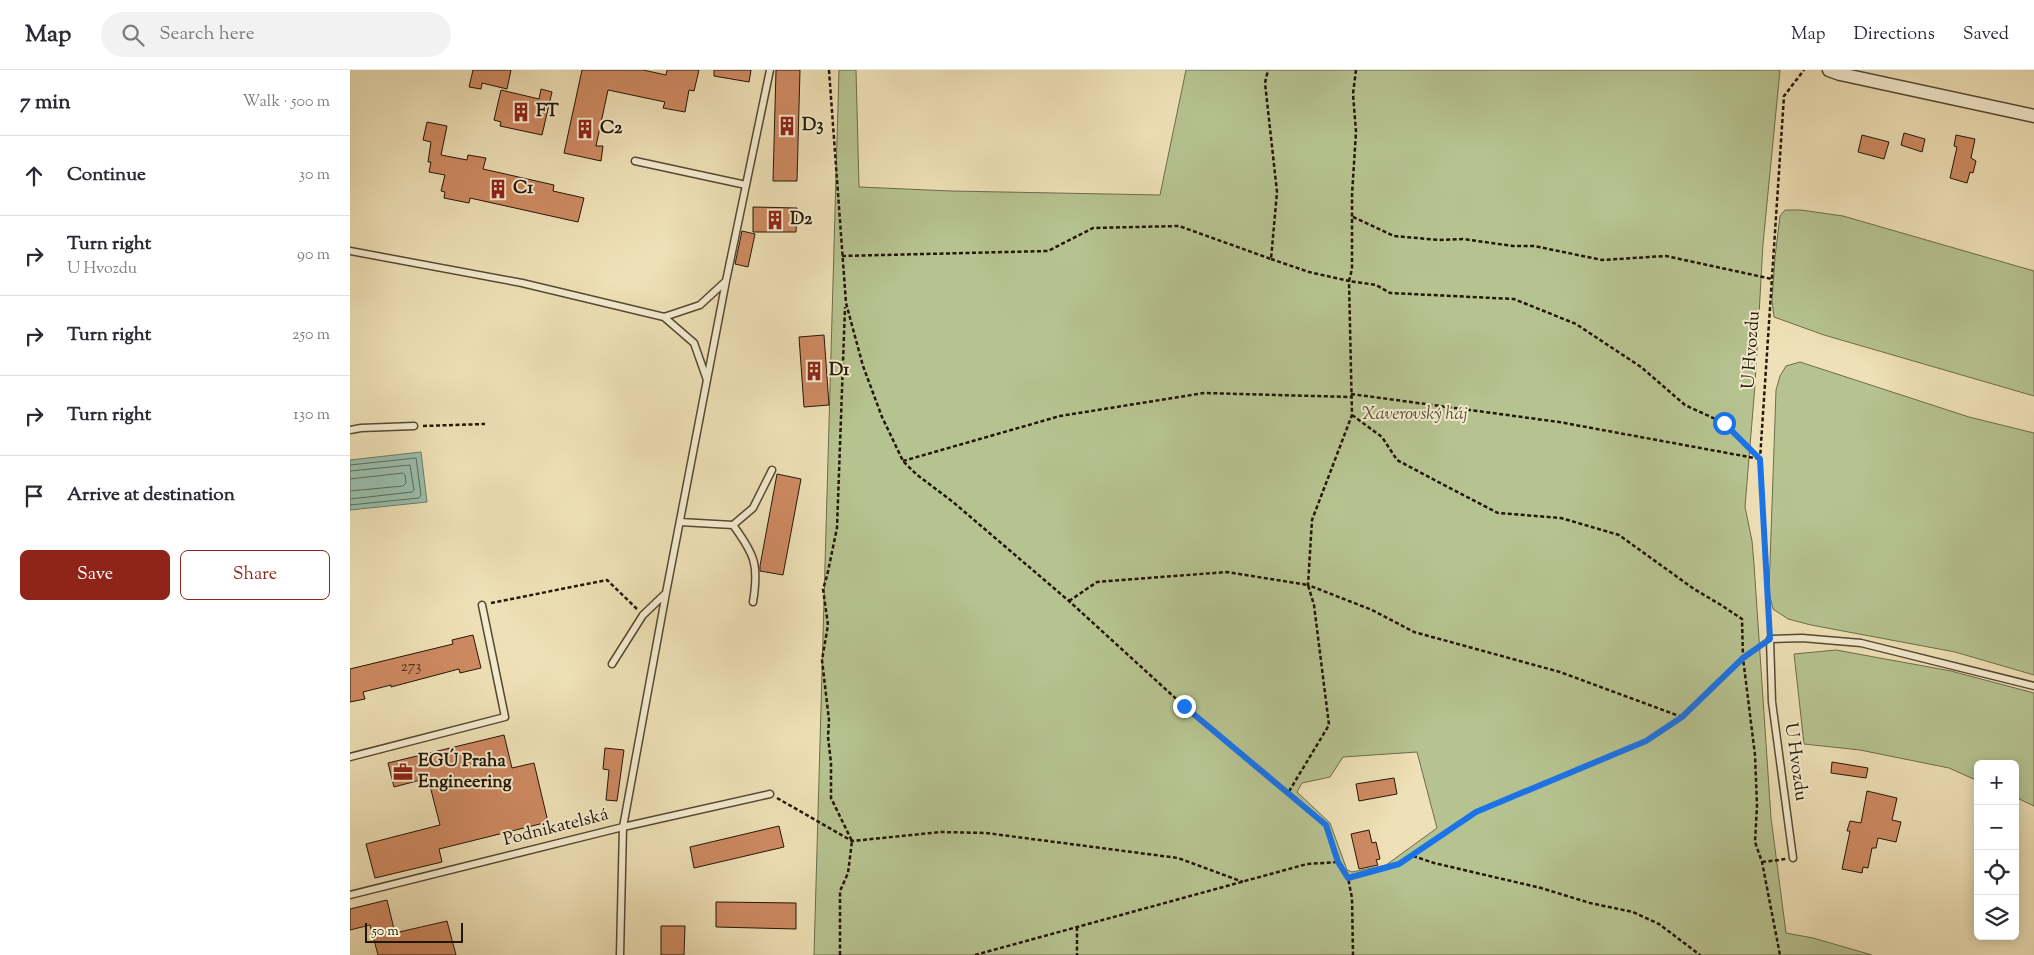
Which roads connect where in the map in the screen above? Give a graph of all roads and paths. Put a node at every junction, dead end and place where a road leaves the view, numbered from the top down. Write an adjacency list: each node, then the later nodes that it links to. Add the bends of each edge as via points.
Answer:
1 (770, 70): 9 (lane)
2 (829, 70): 12 (path)
3 (1268, 70): 13 (path, via 1265,83 1277,192)
4 (1356, 70): 10 (path, via 1353,94 1356,132)
5 (1804, 70): 14 (path, U Hvozdu, via 1784,96)
6 (1829, 70): 7 (street)
7 (2034, 116)
8 (635, 161): 9 (lane)
9 (746, 185): 15 (lane)
10 (1353, 217): 14 (path, via 1394,236 1534,246 1602,260 1666,256); 16 (path)
11 (350, 251): 18 (lane, via 522,283)
12 (842, 256): 13 (path, via 1048,251 1093,228 1179,226); 17 (path)
13 (1272, 259): 16 (path)
14 (1772, 278): 25 (path, U Hvozdu)
15 (726, 281): 18 (lane, via 700,305); 19 (lane)
16 (1350, 281): 20 (path); 25 (path, via 1376,286 1390,293 1514,299 1576,324 1641,367 1685,404 1724,423)
17 (846, 303): 26 (path, via 866,374); 45 (path, via 837,528 822,589 828,625 822,660 829,720 831,798)
18 (664, 317): 19 (lane, via 694,343)
19 (707, 382): 28 (lane)
20 (1351, 395): 21 (path); 25 (path, via 1559,422); 26 (path, via 1204,393 1060,416)
21 (1352, 415): 30 (path, via 1312,520); 37 (path, via 1382,437 1397,460 1498,513 1561,518 1619,535 1694,590 1742,620)
22 (485, 424): 23 (path)
23 (414, 426): 24 (lane)
24 (350, 430)
25 (1760, 459): 36 (path, U Hvozdu)
26 (903, 461): 32 (path)
27 (772, 470): 29 (lane, via 753,508)
28 (680, 522): 29 (lane); 31 (lane)
29 (733, 525): 33 (lane, via 750,548 757,578)
30 (1308, 585): 32 (path, via 1227,572 1097,582); 40 (path, via 1372,610 1414,632 1560,672); 42 (path, via 1314,606 1329,725)
31 (666, 593): 35 (lane); 44 (lane)
32 (1069, 601): 42 (path, via 1184,706)
33 (753, 602)
34 (482, 605): 35 (path, via 608,580); 41 (lane, via 505,717)
35 (643, 615): 38 (lane)
36 (1770, 639): 37 (path); 39 (lane, via 1861,643); 47 (lane, U Hvozdu, via 1772,702)
37 (1743, 658): 40 (path); 49 (path, via 1755,755 1755,842)
38 (612, 664)
39 (2034, 686)
40 (1682, 717): 46 (path, via 1646,741 1476,812)
41 (350, 757)
42 (1288, 793): 48 (path, via 1326,825)
43 (770, 794): 44 (lane, Podnikatelská); 45 (path)
44 (623, 826): 52 (lane, Podnikatelská); 54 (lane)
45 (852, 841): 51 (path, via 941,832 986,833 1178,858); 55 (path, via 848,873 840,891)
46 (1413, 856): 50 (path, via 1399,864); 59 (path, via 1632,912 1659,924)
47 (1793, 858): 49 (path)
48 (1338, 862): 50 (path); 51 (path, via 1308,864)
49 (1762, 862): 60 (path)
50 (1348, 878): 58 (path, via 1352,898)
51 (1243, 882): 53 (path)
52 (350, 895)
53 (1077, 927): 56 (path); 57 (path)
54 (620, 955)
55 (840, 955)
56 (975, 955)
57 (1077, 955)
58 (1353, 955)
59 (1700, 955)
60 (1780, 955)

